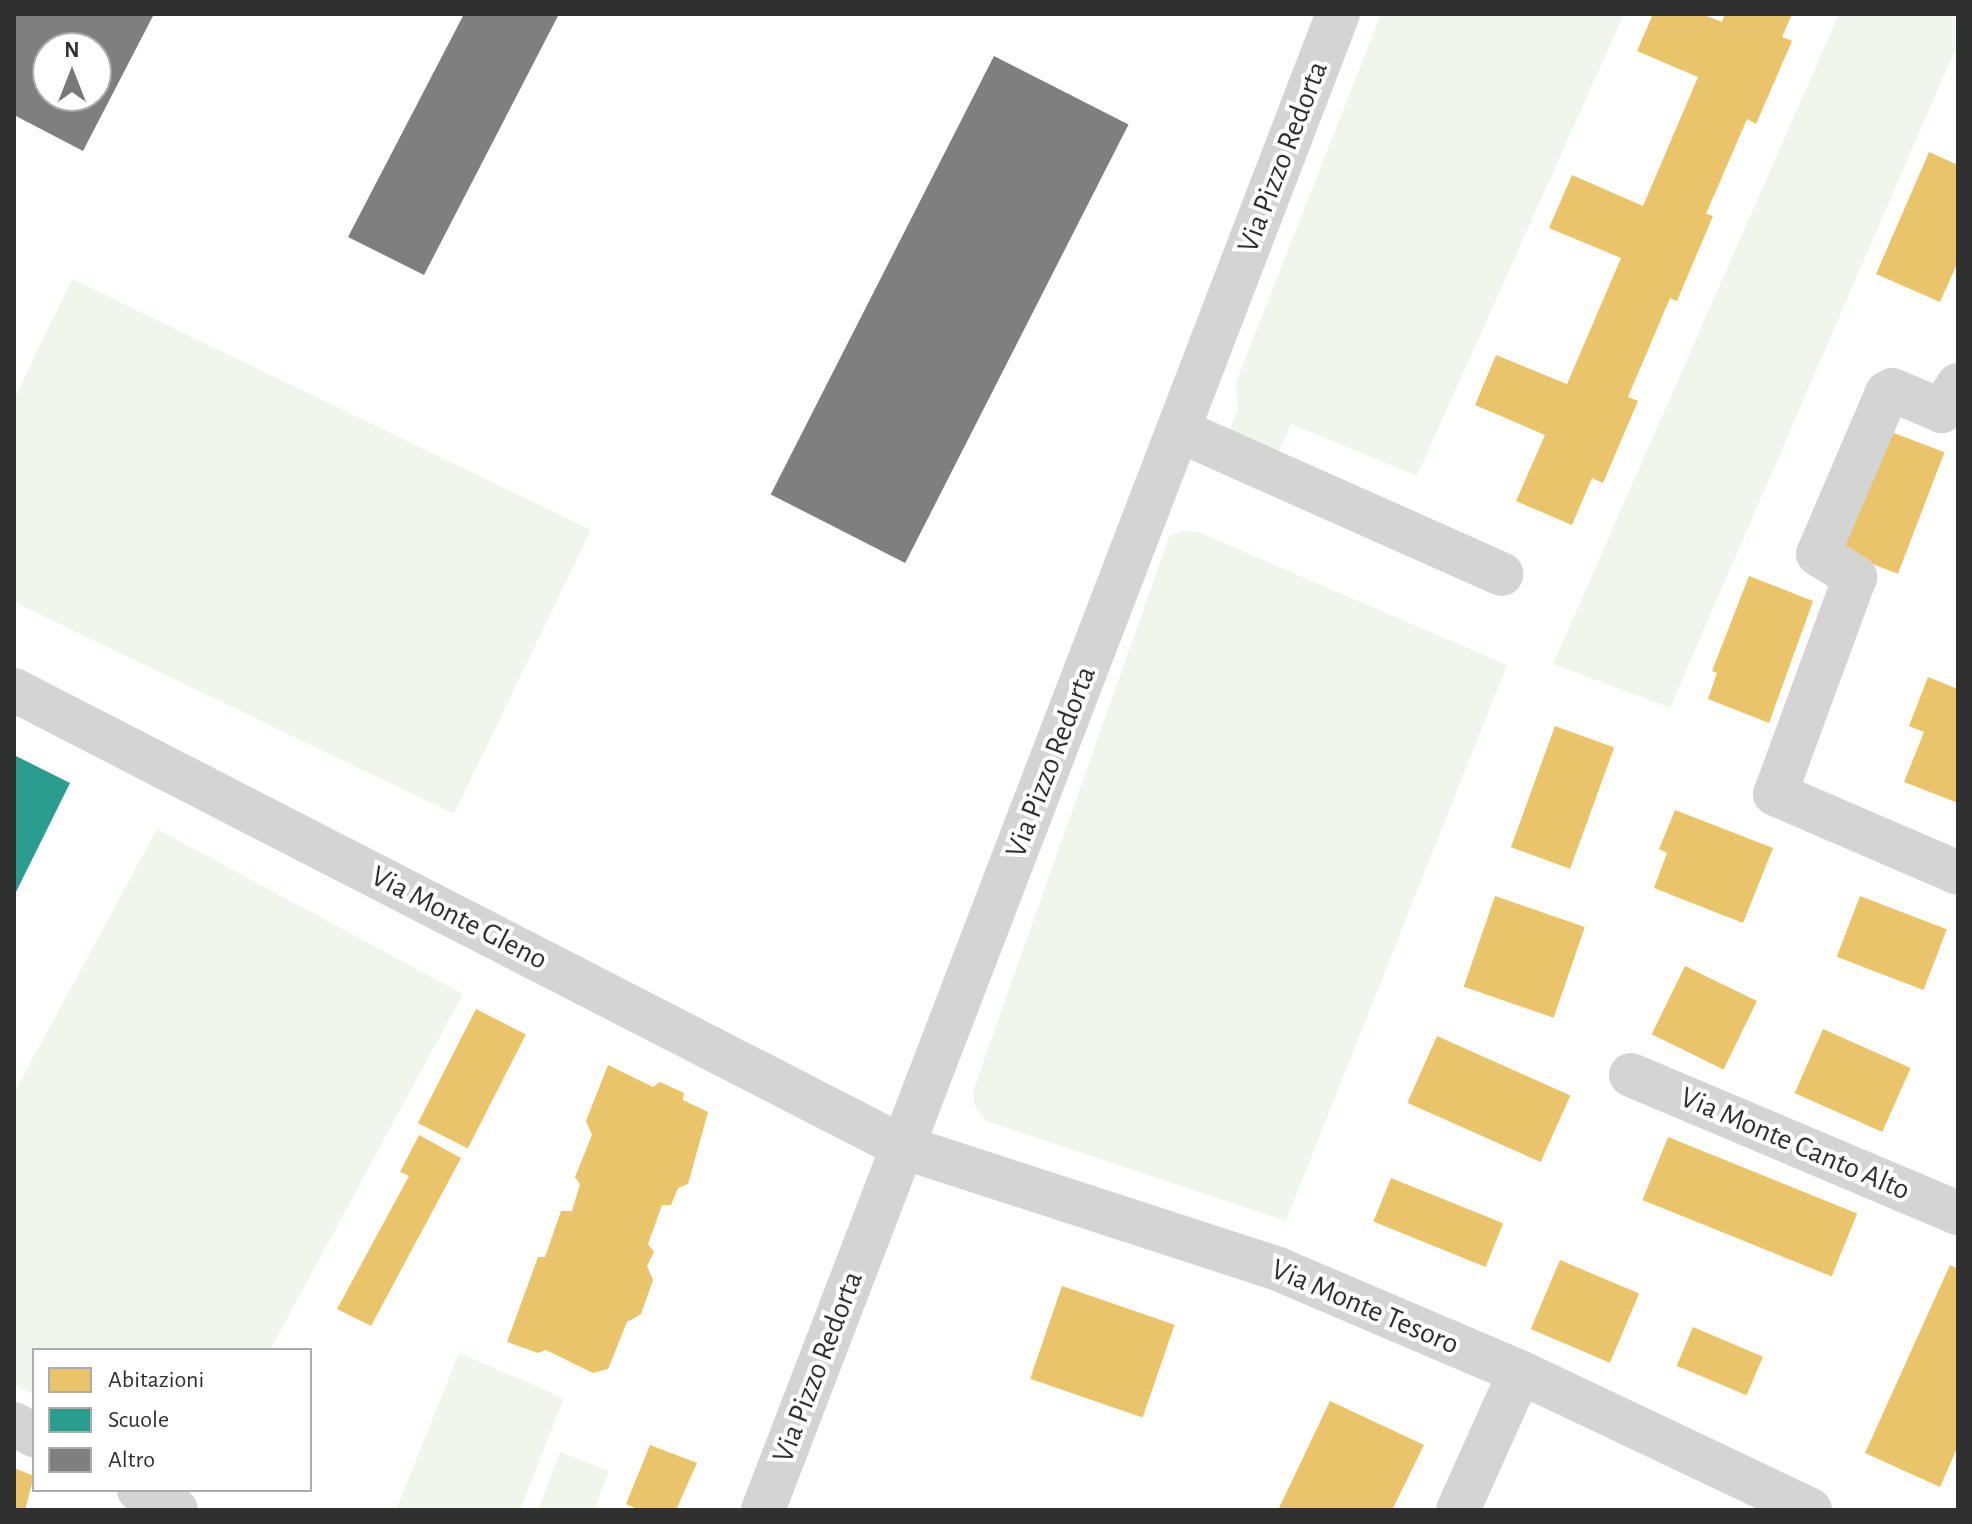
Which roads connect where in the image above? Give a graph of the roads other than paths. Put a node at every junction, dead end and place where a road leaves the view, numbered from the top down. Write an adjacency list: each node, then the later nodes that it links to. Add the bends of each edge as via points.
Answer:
1 (1338, 14): 3 (street, Via Pizzo Redorta)
2 (1958, 385): 6 (street, via 1942,411 1892,390 1887,393 1818,554 1855,577 1775,794)
3 (1178, 430): 4 (street); 8 (street, Via Pizzo Redorta)
4 (1501, 574)
5 (14, 690): 8 (street, Via Monte Gleno)
6 (1958, 873)
7 (1631, 1075): 9 (street, Via Monte Canto Alto)
8 (903, 1147): 10 (street, Via Monte Tesoro, via 1278,1269); 15 (street, Via Pizzo Redorta)
9 (1958, 1213)
10 (1520, 1372): 16 (street); 17 (street, Via Monte Tesoro)
11 (14, 1424): 12 (street)
12 (32, 1434)
13 (143, 1492): 14 (street)
14 (176, 1510)
15 (763, 1510)
16 (1458, 1510)
17 (1810, 1510)

